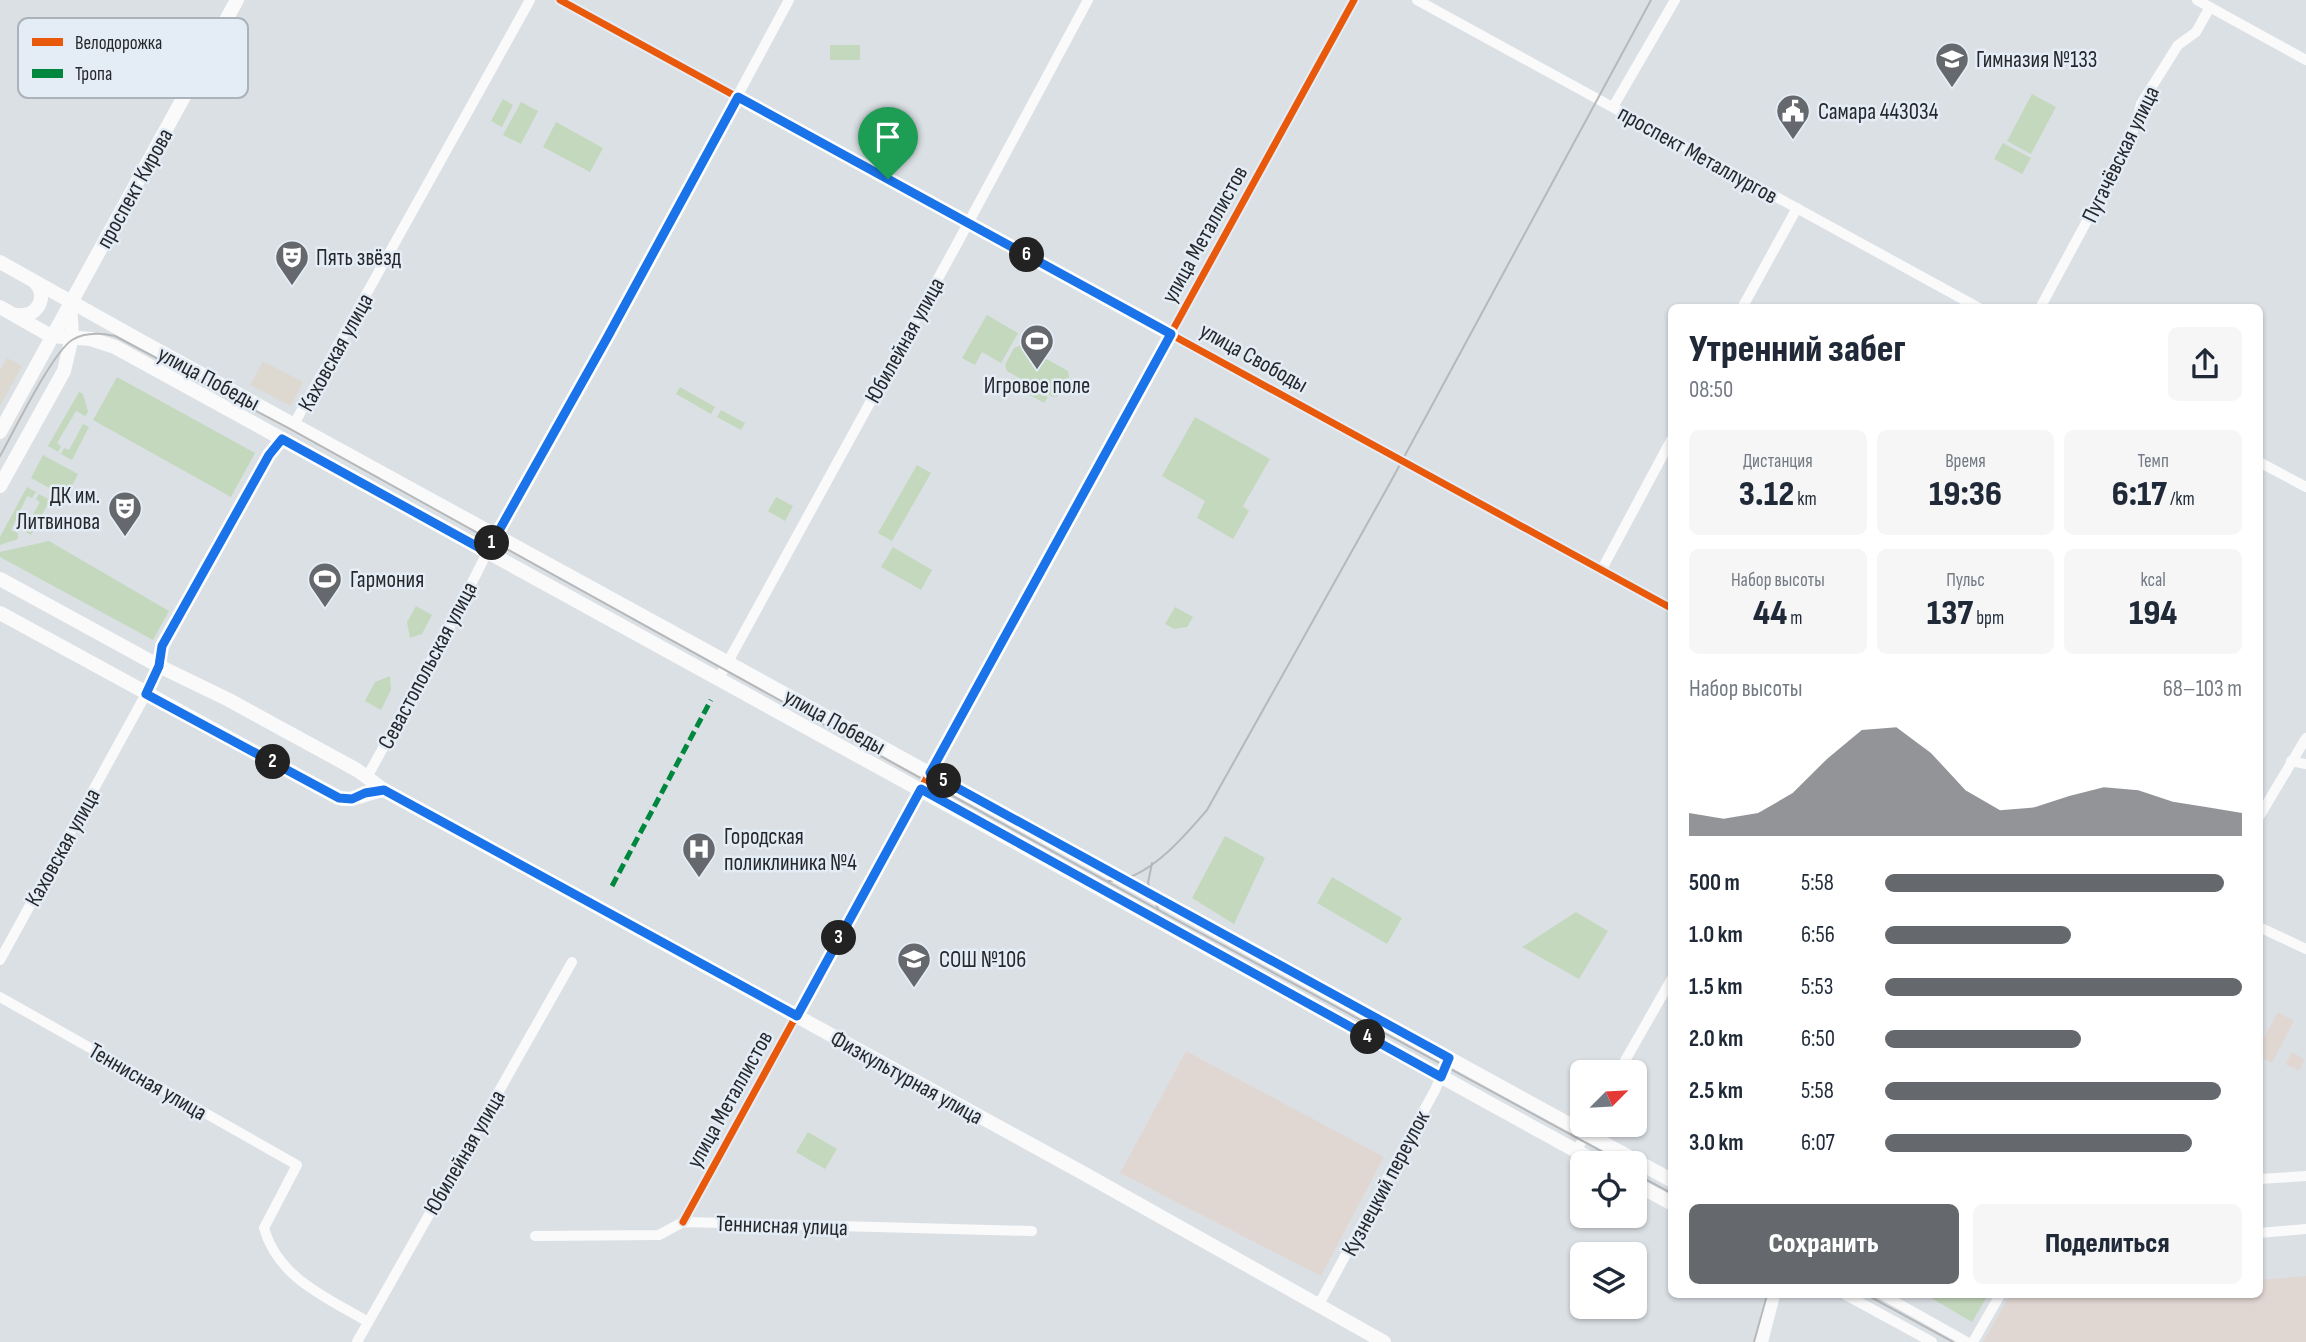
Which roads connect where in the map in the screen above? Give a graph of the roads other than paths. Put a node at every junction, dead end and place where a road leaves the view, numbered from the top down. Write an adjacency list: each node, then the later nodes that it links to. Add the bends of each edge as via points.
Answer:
1 (237, 0): 11 (main road, проспект Кирова)
2 (530, 0): 29 (street, Каховская улица)
3 (561, 0): 13 (street, улица Свободы)
4 (789, 0): 13 (street, Севастопольская улица)
5 (1088, 0): 17 (street, Юбилейная улица)
6 (1354, 0): 26 (street, улица Металлистов)
7 (1418, 0): 15 (street, проспект Металлургов)
8 (1675, 0): 15 (street)
9 (2197, 0): 10 (street)
10 (2210, 7): 12 (street); 23 (street, Пугачёвская улица, via 2196,32 2178,45 2141,104 2123,154)
11 (227, 18)
12 (2306, 60)
13 (738, 97): 17 (street, улица Свободы); 36 (street, Севастопольская улица)
14 (184, 98): 20 (main road, проспект Кирова)
15 (1613, 107): 16 (street, проспект Металлургов)
16 (1797, 208): 21 (street); 22 (street, проспект Металлургов)
17 (968, 223): 26 (street, улица Свободы); 42 (street, Юбилейная улица)
18 (0, 261): 19 (main road, улица Победы)
19 (34, 281): 20 (main road, улица Победы); 25 (main road, via 43,293 38,305 30,315)
20 (70, 301): 27 (main road, проспект Кирова); 28 (main road); 29 (main road, улица Победы)
21 (1744, 304)
22 (1972, 304)
23 (2042, 304)
24 (0, 307): 25 (main road, улица Победы)
25 (16, 315): 27 (main road, улица Победы)
26 (1171, 334): 38 (street, улица Свободы); 49 (street, улица Металлистов)
27 (51, 336): 28 (main road, улица Победы); 30 (main road, проспект Кирова)
28 (72, 337): 31 (main road, улица Победы, via 115,347); 34 (main road, via 64,371)
29 (293, 424): 31 (main road, Каховская улица); 36 (main road, улица Победы)
30 (0, 432)
31 (282, 439): 37 (main road, улица Победы); 43 (street, Каховская улица, via 162,646)
32 (1668, 446): 38 (street)
33 (2263, 464): 35 (street)
34 (0, 486)
35 (2306, 487)
36 (496, 535): 37 (street, Севастопольская улица); 42 (main road, улица Победы)
37 (487, 552): 44 (main road, улица Победы); 50 (street, Севастопольская улица, via 447,632)
38 (1602, 569): 40 (street, улица Свободы)
39 (0, 579): 43 (main road, Физкультурная улица)
40 (1668, 606)
41 (0, 613): 45 (main road)
42 (726, 661): 44 (street, Юбилейная улица); 49 (main road, улица Победы)
43 (159, 666): 45 (street, Каховская улица); 50 (main road, Физкультурная улица)
44 (718, 680): 51 (main road, улица Победы)
45 (146, 694): 53 (main road, via 339,798); 57 (street, Каховская улица)
46 (2306, 738): 47 (street)
47 (2291, 761): 48 (street); 54 (street)
48 (2306, 764)
49 (930, 773): 51 (street, улица Металлистов); 62 (main road, улица Победы)
50 (362, 774): 52 (main road, Физкультурная улица); 53 (main road)
51 (921, 789): 61 (street, улица Металлистов); 64 (main road, улица Победы)
52 (384, 790): 53 (main road); 61 (main road, Физкультурная улица)
53 (358, 797)
54 (2263, 810)
55 (2263, 929): 56 (street)
56 (2306, 949)
57 (0, 960)
58 (572, 962): 84 (street, Юбилейная улица)
59 (1668, 986): 63 (street)
60 (0, 996): 84 (street, Теннисная улица, via 297,1165 264,1228 268,1242 294,1277)
61 (797, 1016): 74 (street, улица Металлистов); 83 (main road, Физкультурная улица)
62 (1449, 1058): 64 (street, Кузнецкий переулок); 65 (main road, улица Победы)
63 (1625, 1060)
64 (1441, 1077): 68 (main road, улица Победы); 83 (street, Кузнецкий переулок)
65 (1570, 1120)
66 (1583, 1138): 68 (street)
67 (1602, 1138): 70 (main road, улица Победы)
68 (1577, 1151)
69 (2306, 1176): 71 (street)
70 (1668, 1178)
71 (2263, 1179)
72 (1647, 1190): 73 (main road)
73 (1668, 1201)
74 (683, 1222): 76 (street, Теннисная улица); 78 (street, Теннисная улица, via 659,1235)
75 (2306, 1229): 77 (street)
76 (1032, 1231)
77 (2263, 1233)
78 (535, 1236)
79 (1772, 1298): 87 (main road)
80 (1851, 1298): 88 (street)
81 (1888, 1298): 89 (street)
82 (1998, 1298): 90 (street)
83 (1318, 1306): 86 (main road, Физкультурная улица)
84 (368, 1322): 85 (street, Юбилейная улица)
85 (357, 1342)
86 (1384, 1342)
87 (1761, 1342)
88 (1932, 1342)
89 (1967, 1342)
90 (1973, 1342)

